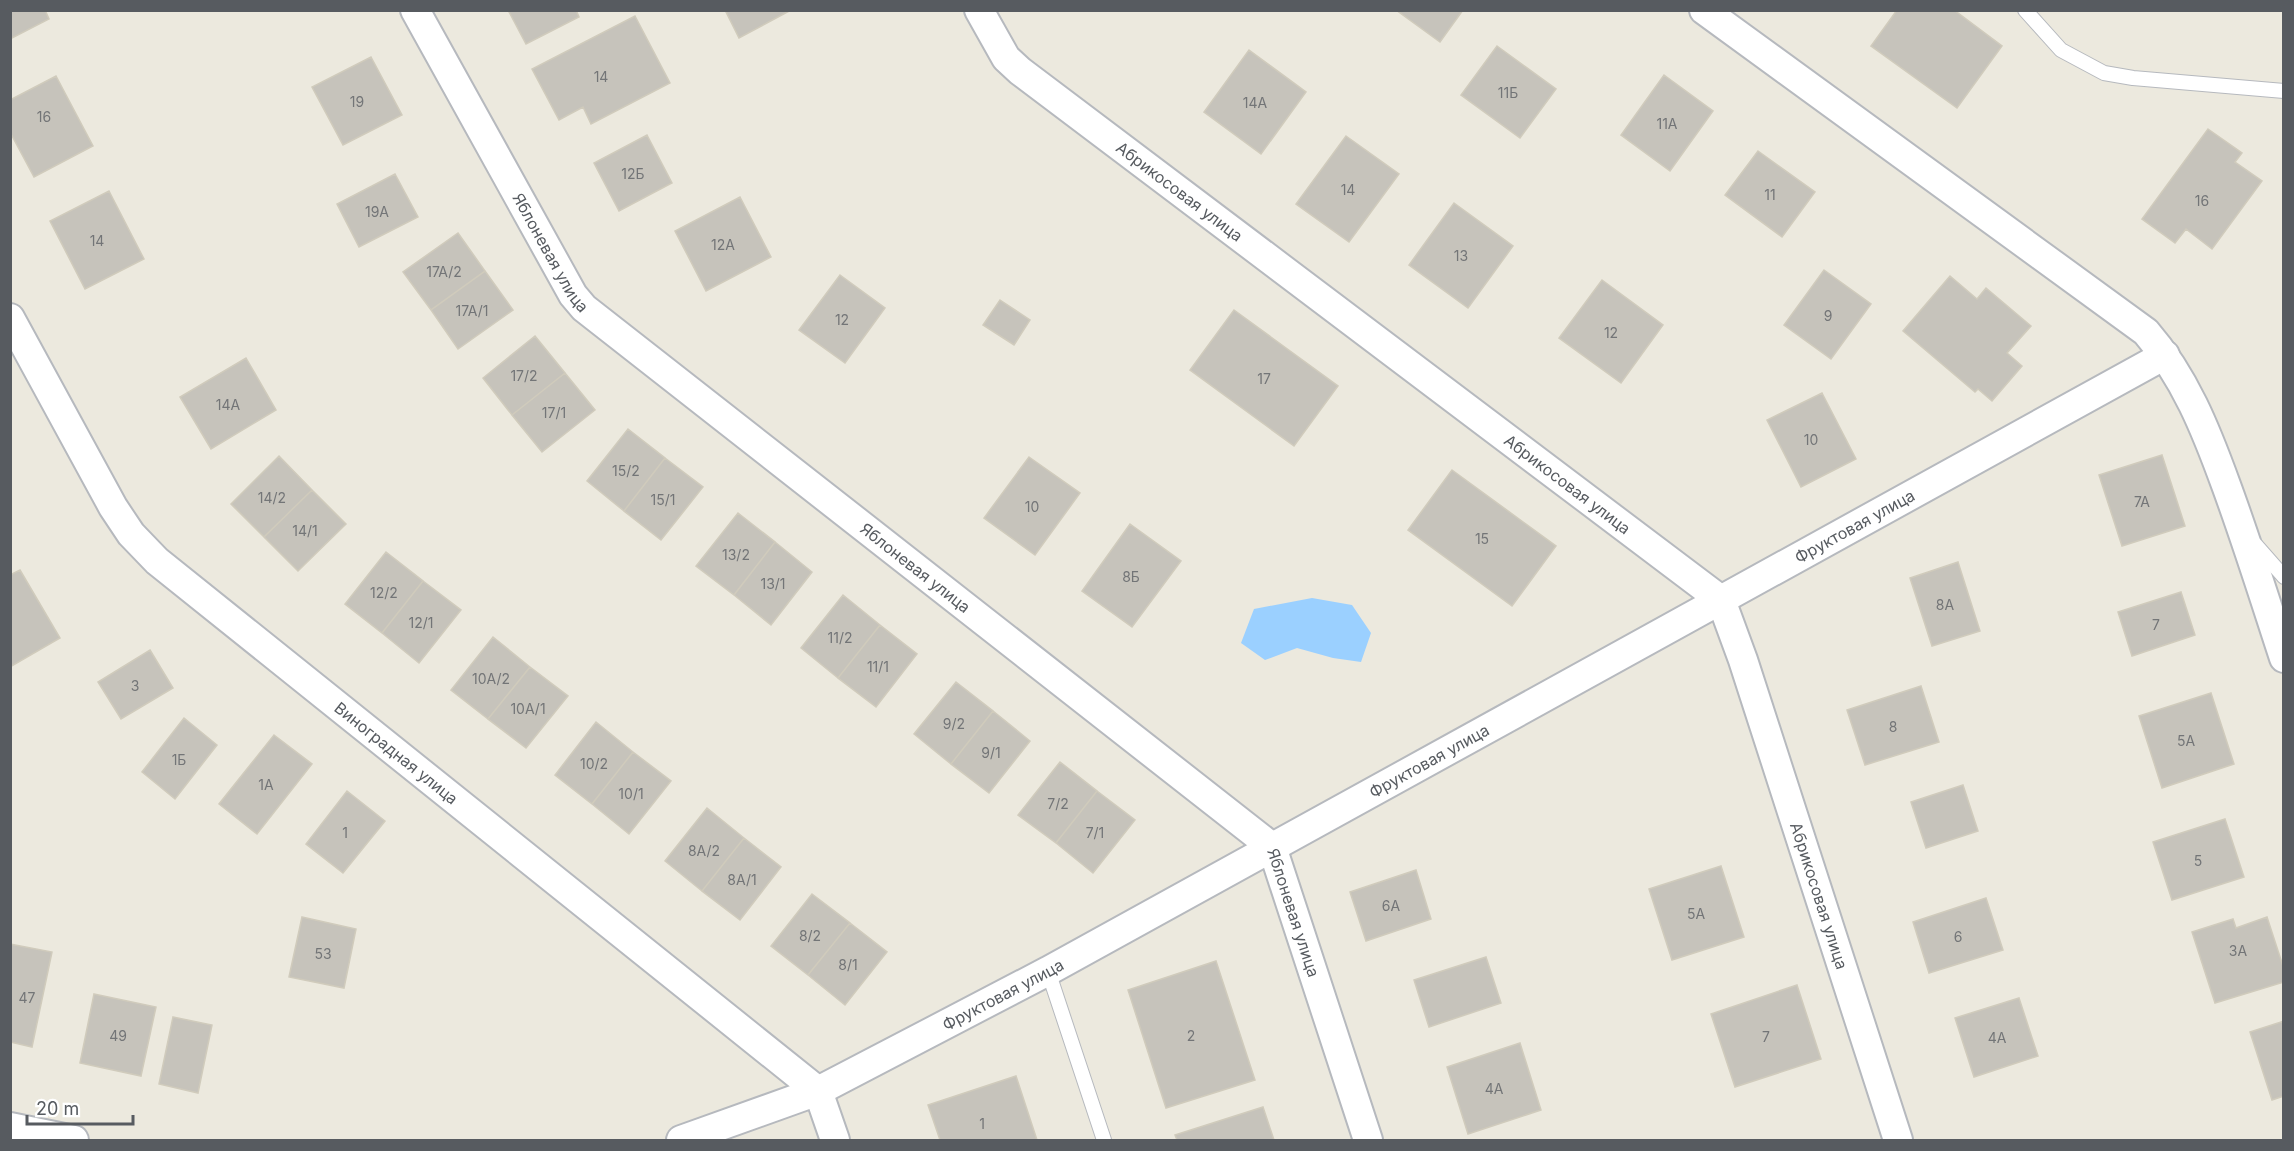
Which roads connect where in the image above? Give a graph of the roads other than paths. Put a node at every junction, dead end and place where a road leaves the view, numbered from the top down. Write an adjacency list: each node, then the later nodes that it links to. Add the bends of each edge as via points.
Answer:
1 (415, 10): 12 (street, Яблоневая улица, via 565,281 584,308)
2 (979, 10): 10 (street, Абрикосовая улица, via 1006,58 1020,71)
3 (1704, 10): 7 (street, via 2146,332)
4 (2025, 10): 5 (lane, via 2061,50 2103,74)
5 (2283, 91)
6 (10, 318): 14 (street, Виноградная улица, via 113,507 131,534 157,561)
7 (2165, 354): 8 (street, via 2207,435); 10 (street, Фруктовая улица)
8 (2242, 529): 9 (lane); 11 (street)
9 (2283, 577)
10 (1720, 600): 12 (street, Фруктовая улица); 21 (street, Абрикосовая улица, via 1743,660)
11 (2283, 658)
12 (1272, 847): 13 (street, Фруктовая улица); 20 (street, Яблоневая улица)
13 (1048, 971): 14 (street, Фруктовая улица); 19 (lane)
14 (818, 1091): 17 (street, Фруктовая улица); 18 (street)
15 (10, 1127): 16 (street)
16 (74, 1140)
17 (681, 1140)
18 (835, 1140)
19 (1104, 1140)
20 (1368, 1140)
21 (1898, 1140)

